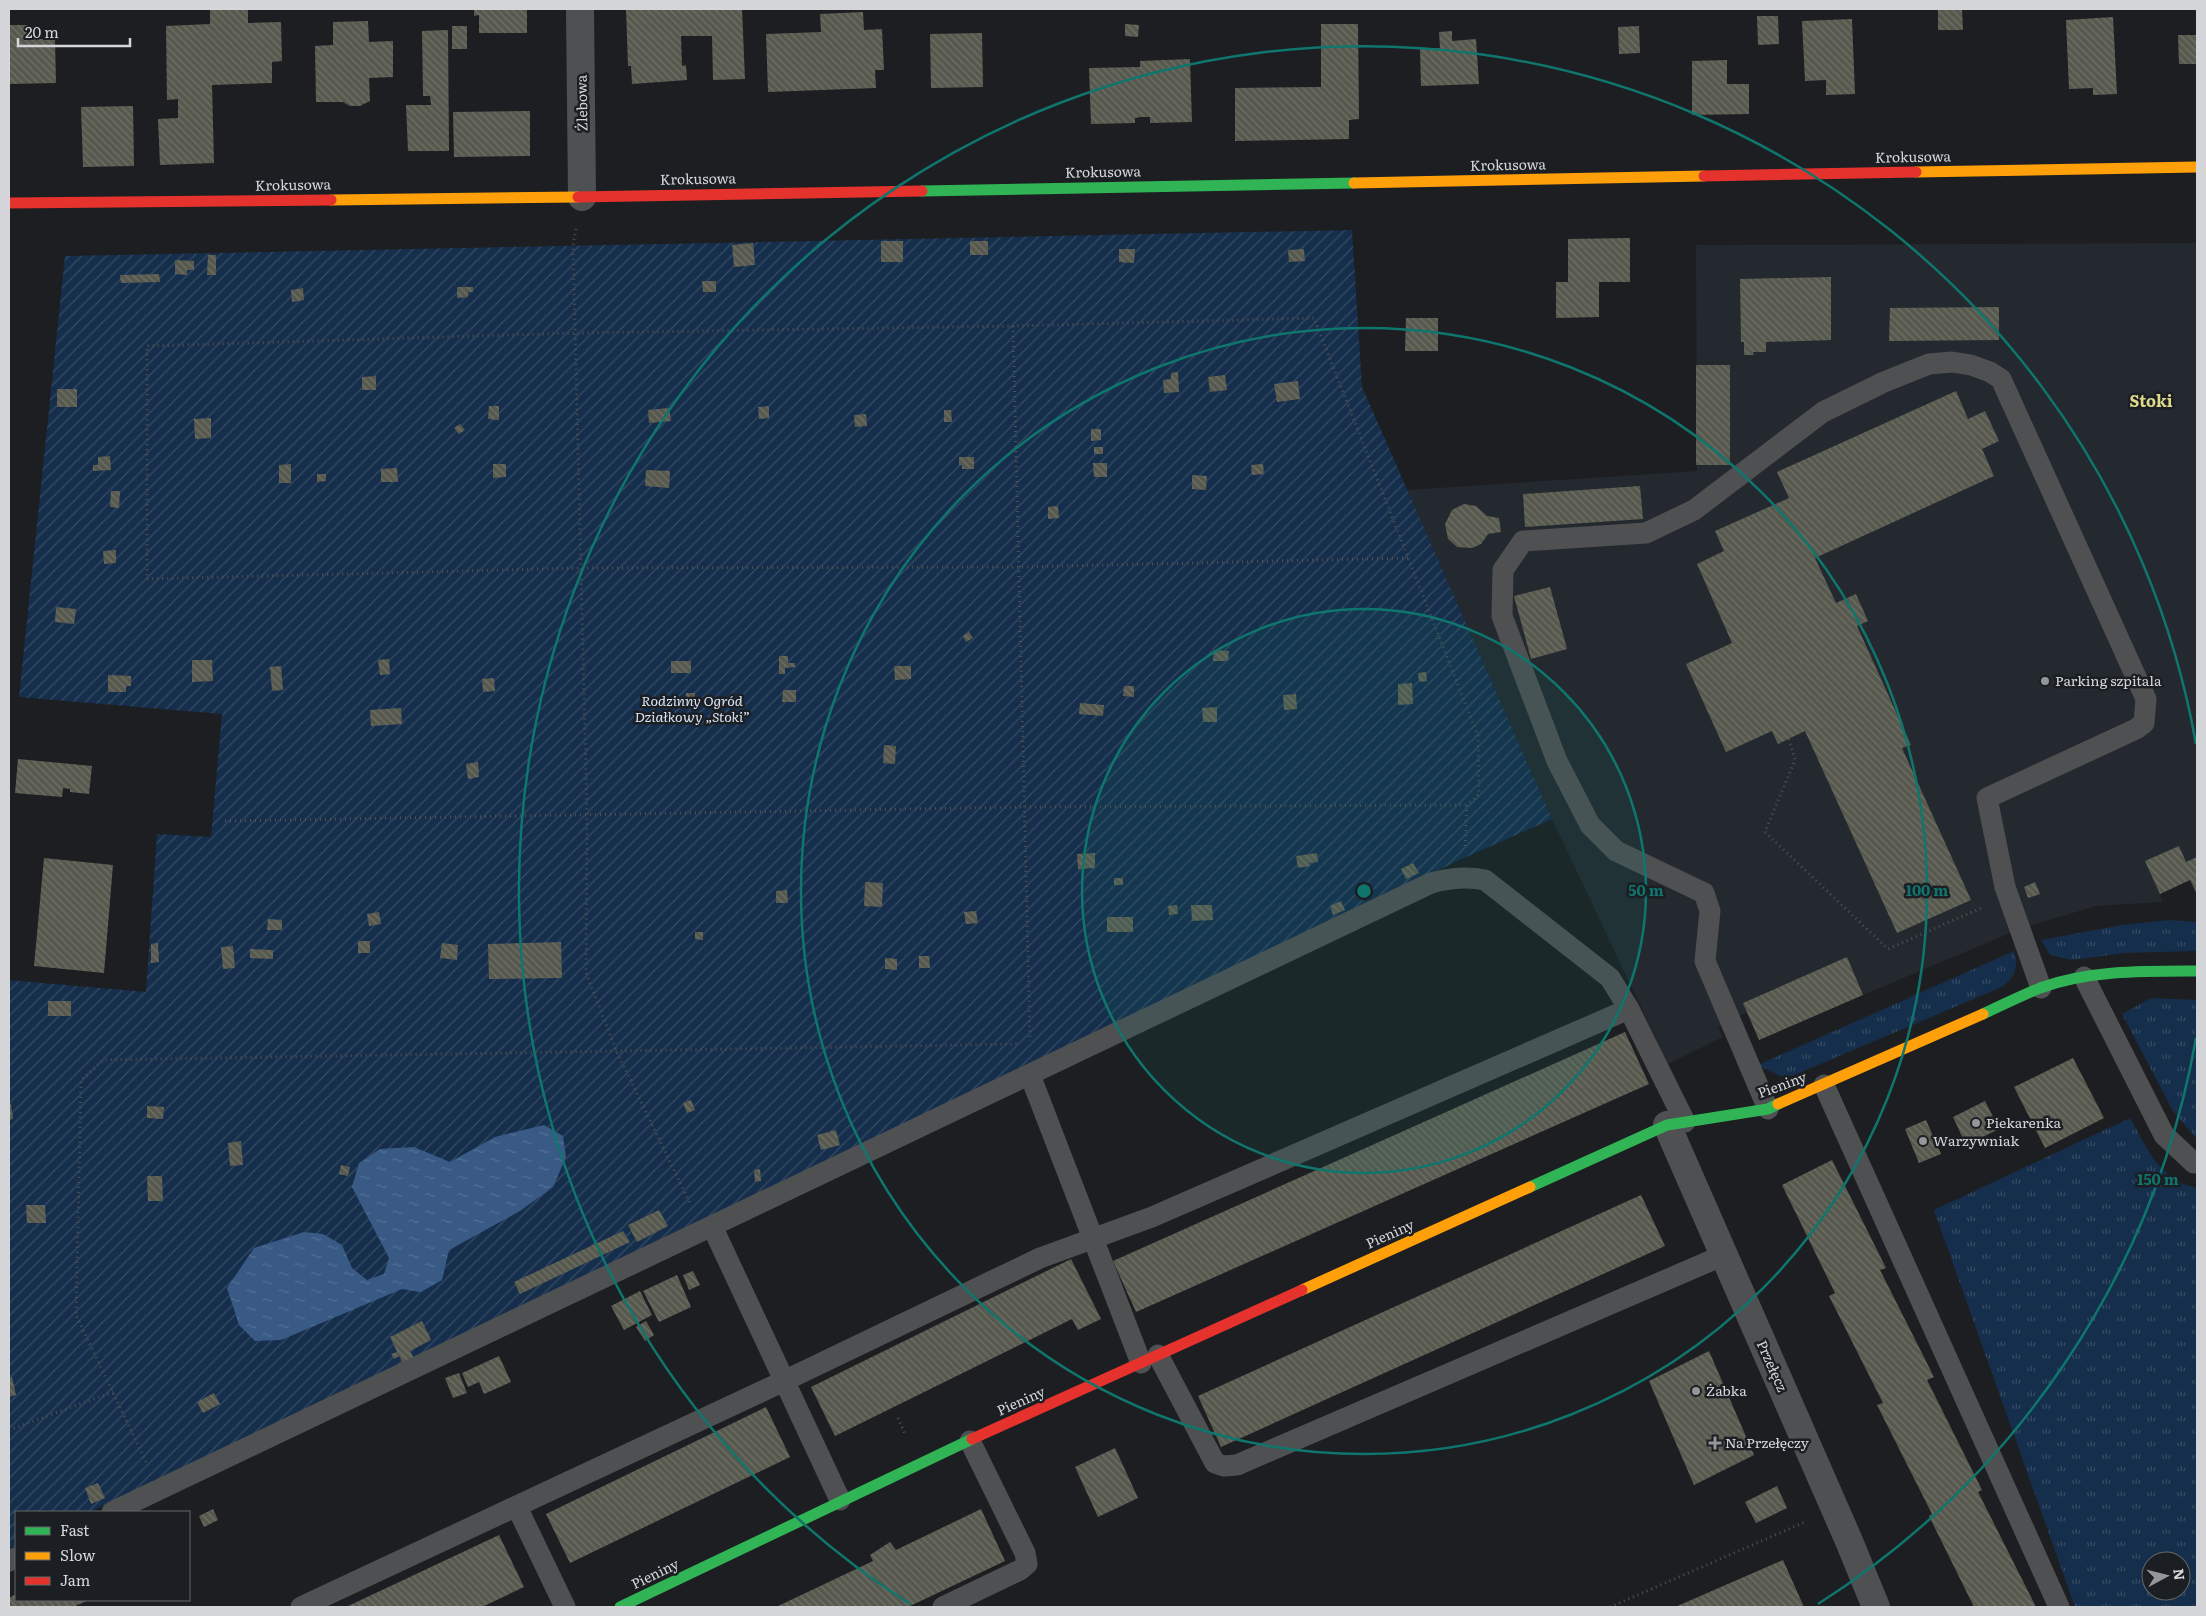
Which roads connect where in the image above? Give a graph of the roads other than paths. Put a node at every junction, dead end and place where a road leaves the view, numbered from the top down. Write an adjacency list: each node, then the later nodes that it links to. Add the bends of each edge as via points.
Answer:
1 (580, 9): 3 (street, Żlebowa)
2 (2197, 167): 3 (street, Krokusowa)
3 (582, 196): 4 (street, Krokusowa)
4 (9, 203)
5 (2197, 971): 6 (street, Pieniny, via 2132,971)
6 (2084, 977): 7 (street, Pieniny); 13 (lane, via 2164,1135)
7 (2041, 988): 10 (street, Pieniny); 11 (lane, via 2008,896 1987,798 2136,729 2144,723 2146,699 2001,379 1971,364 1930,364 1823,412 1694,510 1646,533 1523,541 1504,570 1502,616 1557,761 1590,825 1616,851 1704,893 1710,911 1705,961)
8 (1629, 1009): 9 (lane, via 1610,978 1594,963 1485,880 1452,878 1431,883); 12 (lane); 15 (lane, via 1152,1217)
9 (1030, 1075): 14 (lane); 15 (lane)
10 (1824, 1085): 11 (street, Pieniny); 28 (lane)
11 (1768, 1109): 12 (street, Pieniny)
12 (1676, 1124): 16 (street, Przełęcz); 17 (street, Pieniny)
13 (2197, 1163)
14 (708, 1228): 18 (lane); 22 (lane)
15 (1094, 1239): 17 (lane); 18 (lane, via 1040,1258)
16 (1724, 1255): 17 (lane, via 1237,1465 1215,1463); 27 (street, Przełęcz)
17 (1150, 1359): 19 (street, Pieniny)
18 (784, 1381): 20 (lane); 21 (lane)
19 (970, 1441): 20 (street, Pieniny); 26 (lane, via 1025,1553 1027,1564)
20 (840, 1500): 25 (street, Pieniny)
21 (516, 1507): 23 (lane); 24 (lane)
22 (114, 1511)
23 (301, 1607)
24 (565, 1607)
25 (620, 1607)
26 (943, 1607)
27 (1876, 1607)
28 (2059, 1607)

